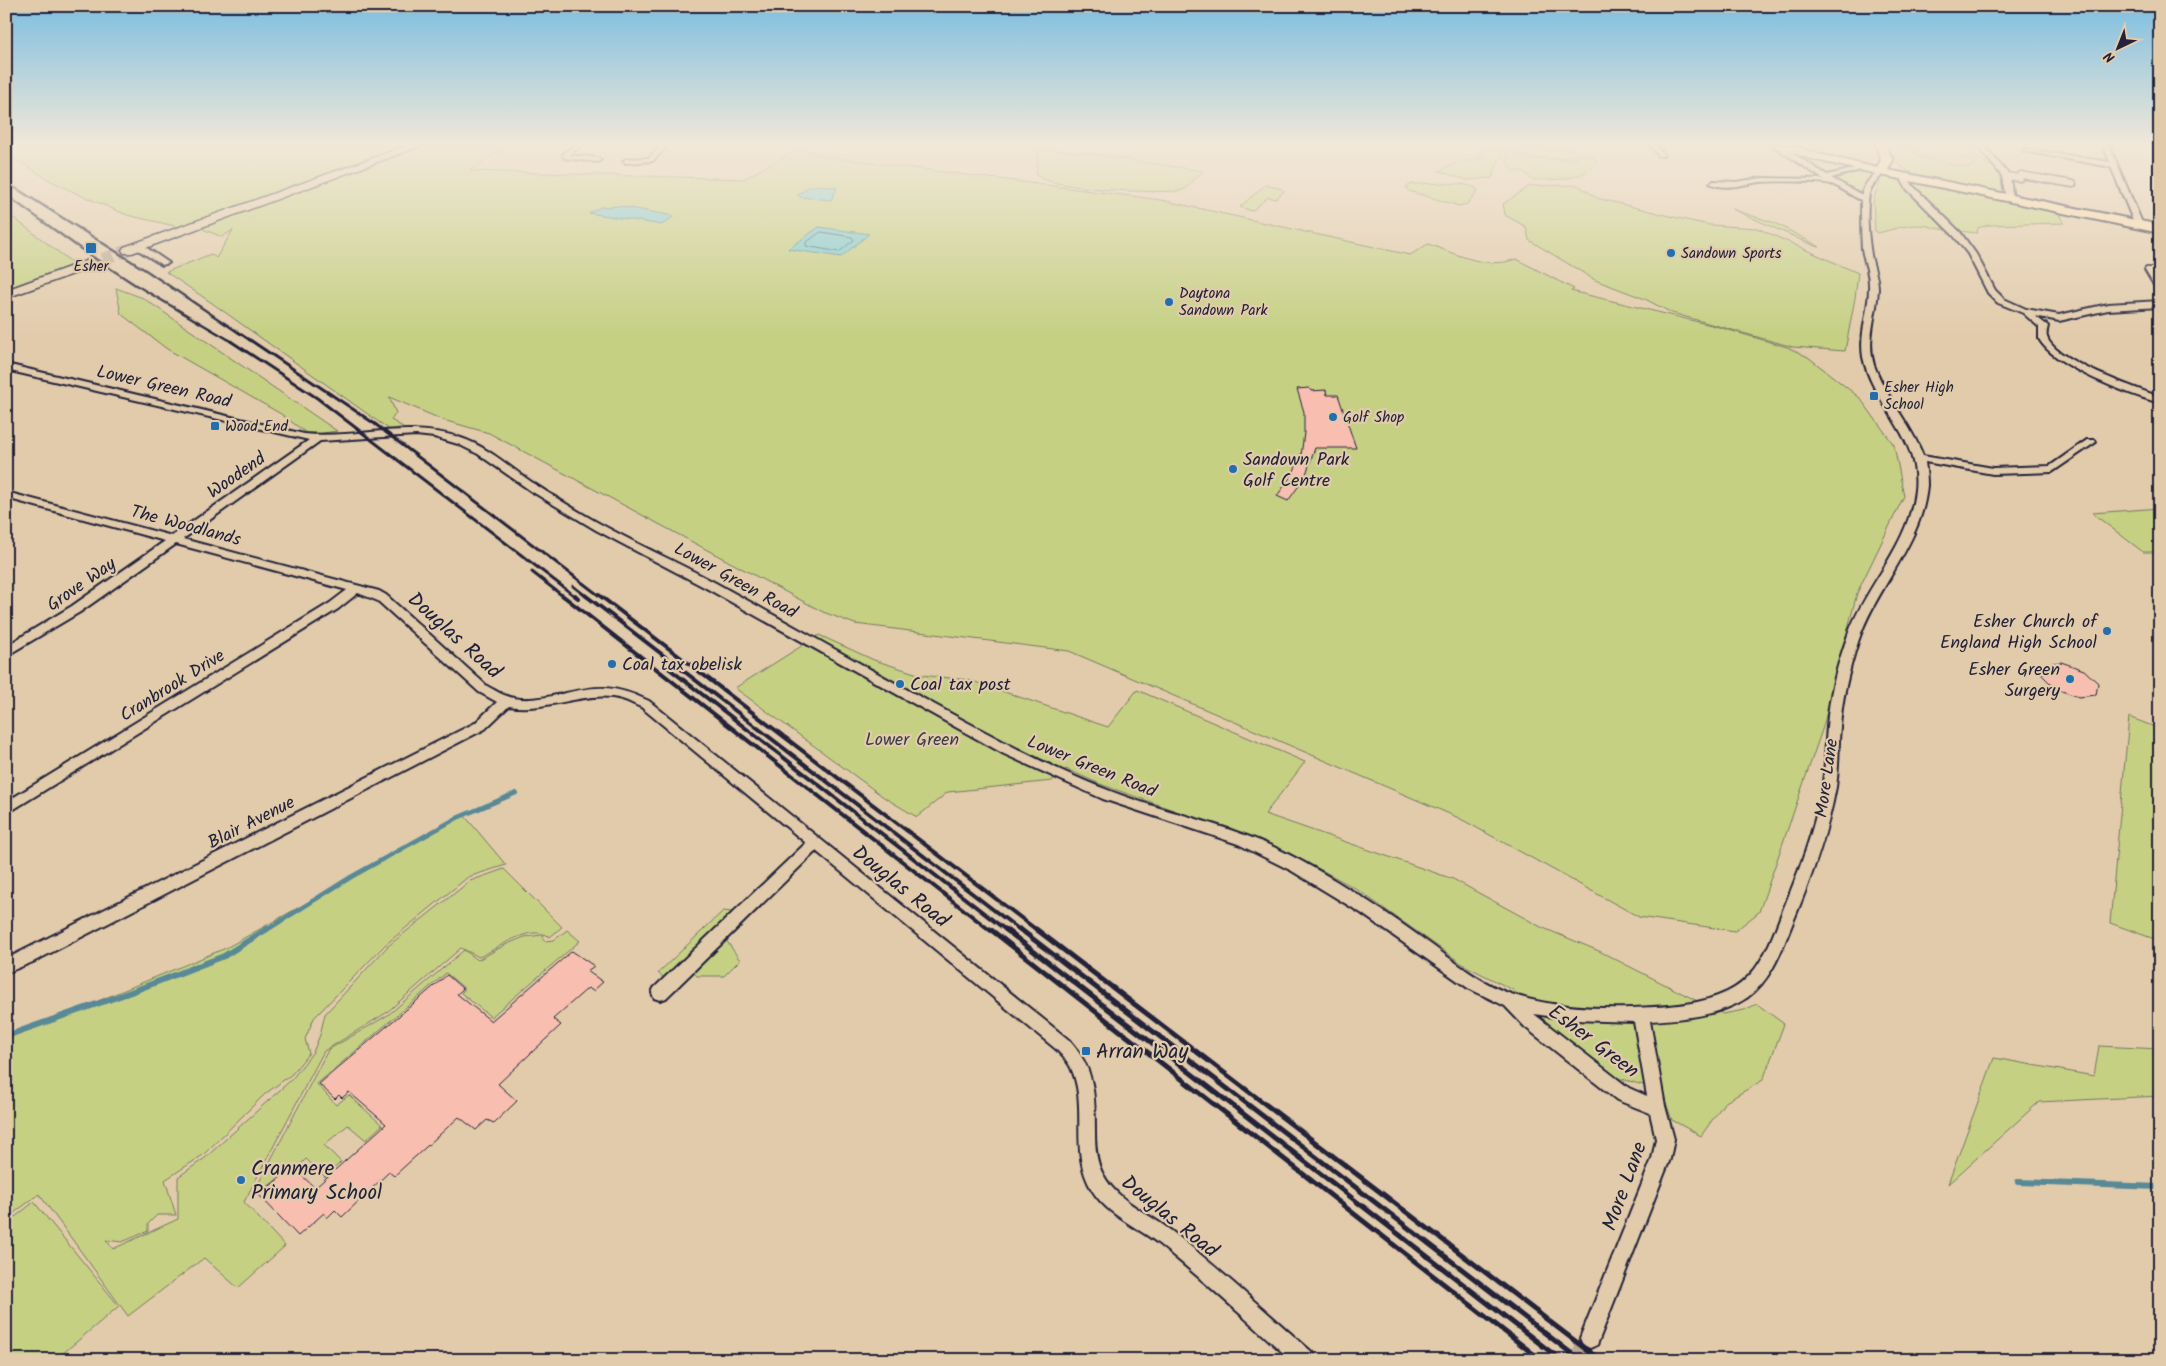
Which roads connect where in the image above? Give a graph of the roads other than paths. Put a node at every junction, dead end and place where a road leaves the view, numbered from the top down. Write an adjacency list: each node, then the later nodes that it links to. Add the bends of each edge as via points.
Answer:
1 (242, 209): 8 (main road)
2 (1865, 209): 22 (street, via 1866,252 1874,280 1865,336 1866,350 1886,398)
3 (1931, 209): 15 (street, via 1962,240 1994,295)
4 (2058, 209): 6 (main road)
5 (2133, 209): 6 (street)
6 (2139, 225): 7 (main road)
7 (2160, 229)
8 (133, 248): 9 (street)
9 (165, 263)
10 (86, 265): 13 (main road)
11 (2148, 270): 12 (street)
12 (2160, 288)
13 (6, 294)
14 (2160, 304): 16 (street, via 2108,307)
15 (2024, 311): 16 (street); 17 (street)
16 (2058, 318): 17 (street)
17 (2044, 326): 19 (street, via 2044,341 2067,360)
18 (6, 367): 20 (street, Lower Green Road)
19 (2160, 400)
20 (317, 439): 24 (street, Woodend); 30 (street, Lower Green Road, via 421,433 458,439 607,532 704,582 973,732 1068,779 1275,854 1346,894)
21 (2091, 442): 22 (street, via 2052,469 1993,471)
22 (1919, 458): 34 (street, More Lane, via 1920,503 1854,636 1837,698 1832,765 1822,819 1774,951 1761,975 1745,991 1722,1002 1685,1011)
23 (6, 496): 24 (street, The Woodlands)
24 (174, 540): 25 (street, The Woodlands); 26 (street, Grove Way, via 52,626)
25 (356, 589): 27 (street, Douglas Road, via 382,598 483,689); 28 (street, Cranbrook Drive, via 334,606)
26 (6, 652)
27 (506, 701): 29 (street, Douglas Road, via 534,704 604,691 634,697); 31 (street, Blair Avenue, via 480,726)
28 (6, 809)
29 (815, 843): 32 (street); 37 (street, Douglas Road, via 1062,1045 1077,1062 1084,1080 1088,1100 1087,1147 1098,1184 1116,1202 1166,1238)
30 (1415, 941): 33 (street, More Lane, via 1461,974)
31 (6, 966)
32 (660, 993)
33 (1511, 1000): 34 (street, More Lane, via 1568,1013); 35 (street, Esher Green, via 1530,1022 1623,1094)
34 (1641, 1014): 35 (street, More Lane)
35 (1657, 1106): 36 (street, More Lane, via 1665,1139 1661,1160)
36 (1590, 1338)
37 (1306, 1360)

